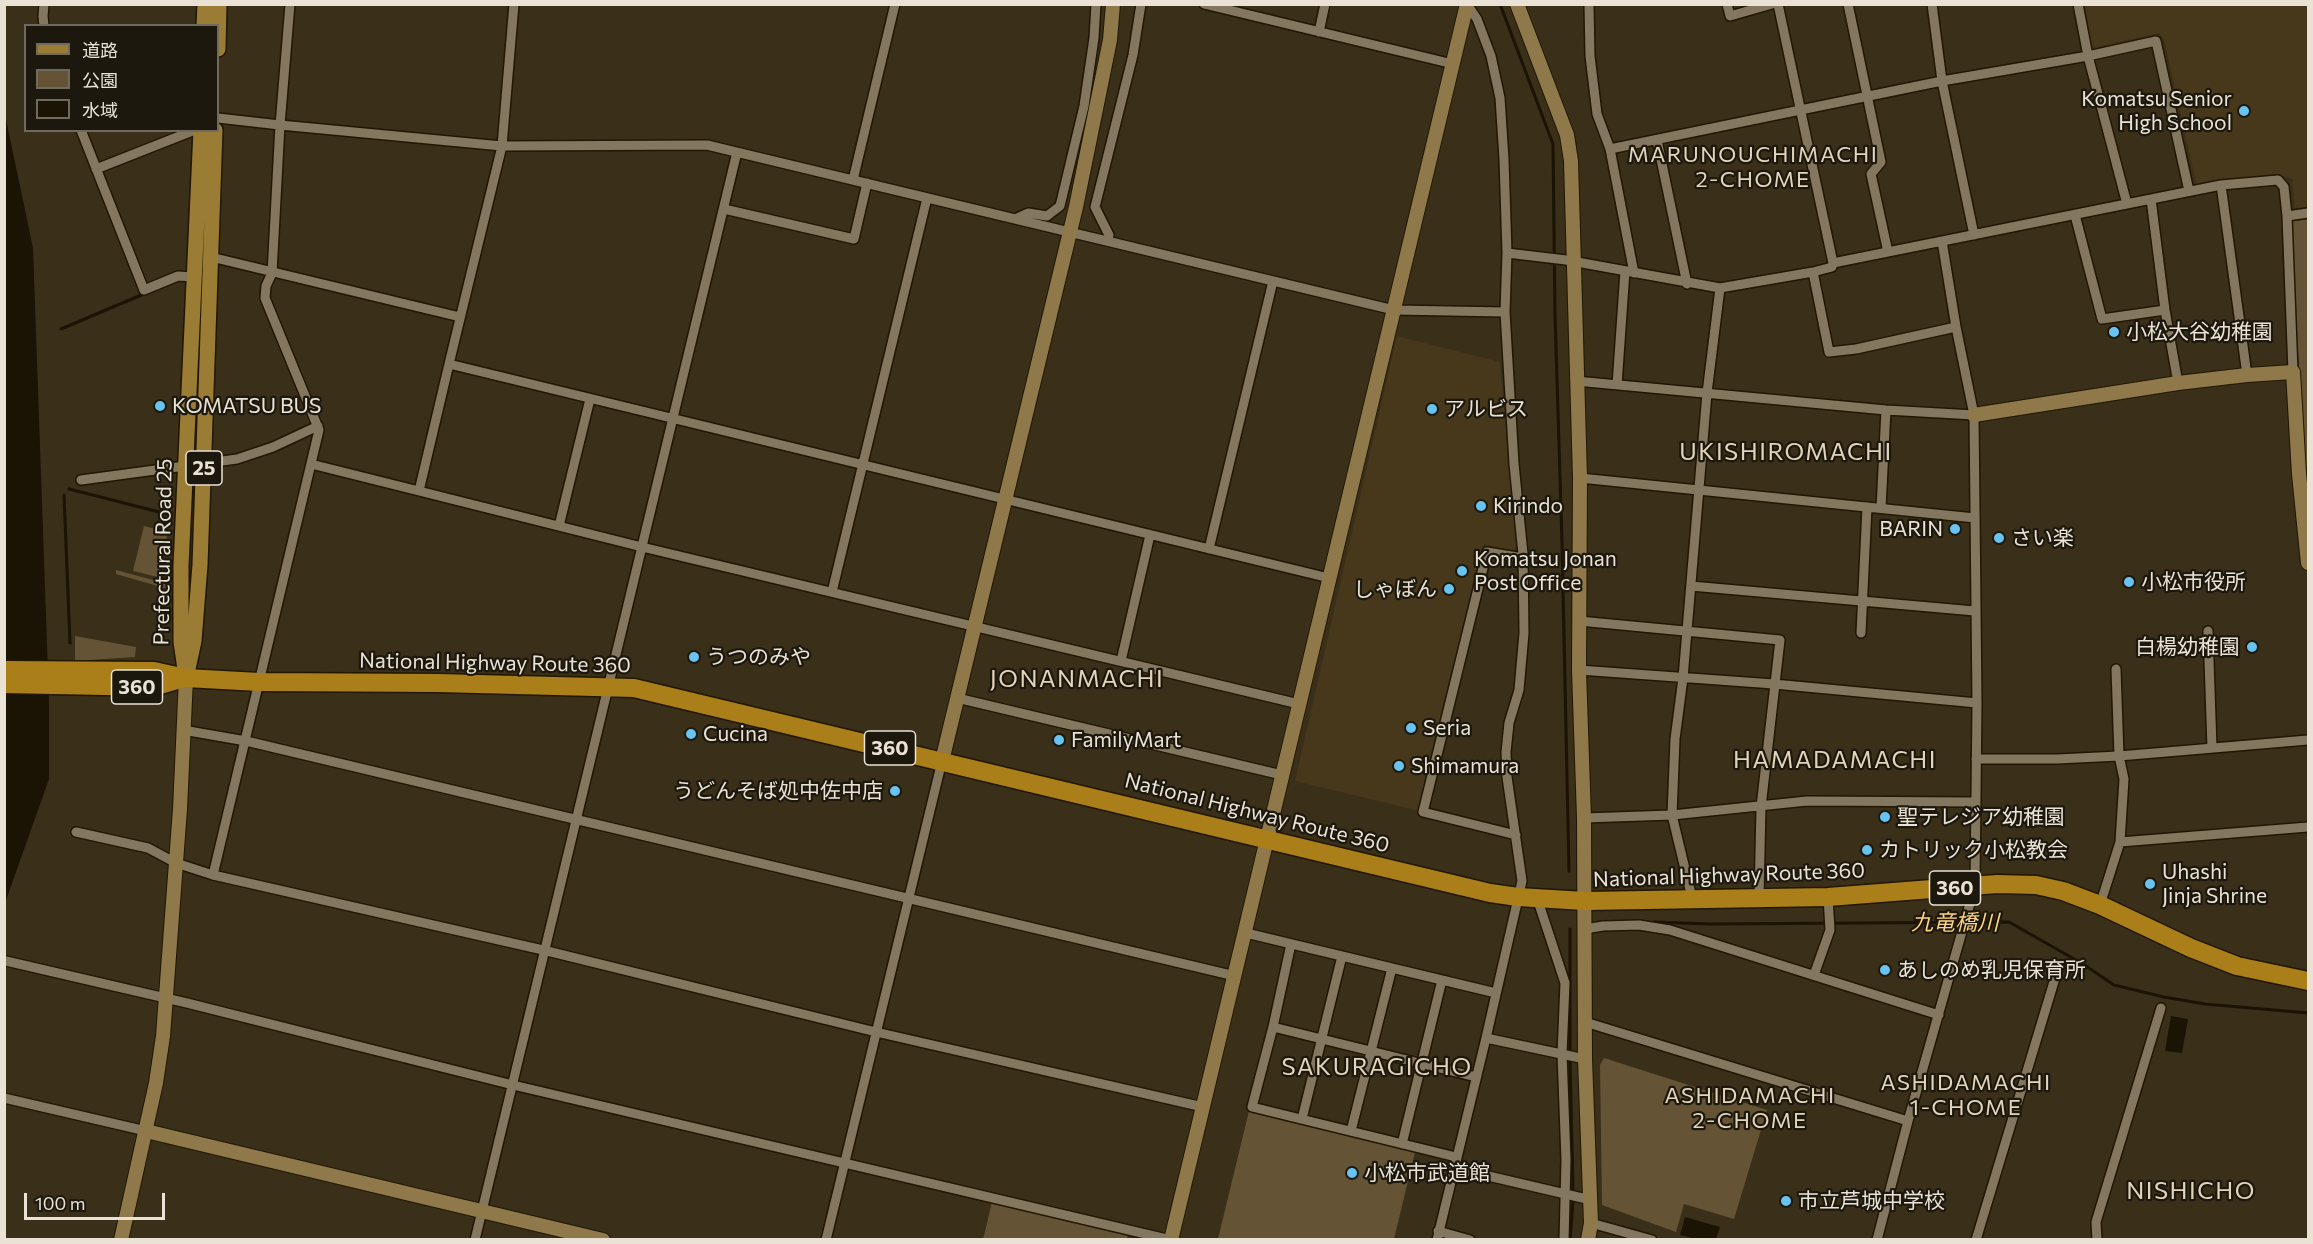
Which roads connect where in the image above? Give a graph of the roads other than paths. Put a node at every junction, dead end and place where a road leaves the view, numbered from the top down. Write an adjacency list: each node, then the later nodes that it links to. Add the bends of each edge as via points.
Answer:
1 (44, 4): 23 (street)
2 (199, 4): 24 (street)
3 (205, 4): 25 (main road)
4 (219, 4): 26 (main road)
5 (227, 4): 28 (street)
6 (290, 4): 35 (street)
7 (514, 4): 41 (street)
8 (895, 4): 45 (street)
9 (1096, 4): 56 (street, via 1084,106 1060,206 1047,216 1028,213)
10 (1113, 4): 57 (street, via 1108,52)
11 (1141, 4): 59 (street, via 1133,55 1095,207 1109,235)
12 (1203, 4): 27 (street)
13 (1325, 4): 27 (street)
14 (1518, 4): 64 (street, via 1567,135 1571,161)
15 (1589, 4): 42 (street, via 1597,114)
16 (1726, 4): 17 (street, via 1730,16)
17 (1772, 4)
18 (1778, 4): 33 (street)
19 (1848, 4): 32 (street)
20 (1932, 4): 31 (street)
21 (2078, 4): 29 (street)
22 (1467, 5): 30 (street); 62 (street, via 1477,19 1491,56 1500,98)
23 (44, 24)
24 (202, 24)
25 (202, 24)
26 (219, 24)
27 (1319, 32): 30 (street)
28 (219, 51)
29 (2088, 56): 31 (street); 48 (street, via 2156,41); 51 (street)
30 (1453, 64): 73 (street)
31 (1942, 81): 32 (street); 58 (street)
32 (1868, 97): 33 (street); 61 (street, via 1881,162 1871,174)
33 (1801, 112): 40 (street); 65 (street)
34 (219, 118): 35 (street)
35 (280, 125): 41 (street); 68 (street)
36 (82, 132): 44 (street)
37 (190, 132): 44 (street)
38 (201, 132): 69 (main road, Prefectural Road 25 / 25)
39 (215, 132): 63 (main road, Prefectural Road 25 / 25)
40 (1657, 140): 42 (street); 71 (street)
41 (502, 146): 43 (street, via 707,145); 76 (street)
42 (1610, 149): 66 (street)
43 (737, 152): 45 (street); 52 (street)
44 (96, 169): 69 (street, via 144,290 178,276)
45 (853, 180): 46 (street)
46 (867, 183): 49 (street); 52 (street, via 854,239)
47 (2222, 185): 48 (street); 55 (street, via 2278,180 2284,187); 80 (street)
48 (2189, 191): 50 (street)
49 (927, 198): 56 (street); 93 (street)
50 (2151, 199): 51 (street); 74 (street)
51 (2127, 204): 54 (street)
52 (724, 209): 88 (street)
53 (2308, 213): 55 (street)
54 (2075, 214): 58 (street); 74 (street, via 2102,319)
55 (2287, 216): 79 (street)
56 (1015, 219): 57 (street)
57 (1069, 232): 59 (street); 99 (street)
58 (1974, 235): 60 (street)
59 (1108, 241): 70 (street)
60 (1942, 241): 61 (street); 77 (street)
61 (1888, 252): 65 (street)
62 (1508, 253): 64 (street); 75 (street)
63 (211, 257): 68 (street); 90 (main road, Prefectural Road 25 / 25)
64 (1570, 261): 66 (street); 81 (street)
65 (1833, 263): 67 (street, via 1832,267)
66 (1630, 272): 71 (street); 83 (street)
67 (1813, 272): 72 (street); 77 (street, via 1829,352)
68 (272, 273): 76 (street); 89 (street, via 265,298)
69 (194, 277): 92 (main road, Prefectural Road 25 / 25)
70 (1273, 281): 73 (street); 106 (street)
71 (1688, 284): 72 (street)
72 (1720, 288): 84 (street)
73 (1394, 310): 75 (street); 109 (street)
74 (2165, 310): 82 (street)
75 (1505, 312): 107 (street)
76 (460, 317): 78 (street)
77 (1956, 327): 87 (street)
78 (449, 364): 85 (street); 98 (street)
79 (2293, 372): 80 (street); 94 (street)
80 (2247, 375): 82 (street)
81 (1576, 381): 83 (street); 95 (street)
82 (2178, 382): 87 (street)
83 (1617, 385): 84 (street)
84 (1707, 393): 86 (street); 97 (street)
85 (591, 399): 88 (street); 103 (street)
86 (1886, 410): 87 (street); 101 (street)
87 (1974, 415): 102 (street)
88 (673, 418): 93 (street); 105 (street)
89 (318, 426): 90 (street, via 237,459); 91 (street)
90 (204, 464): 92 (street); 124 (main road, Prefectural Road 25 / 25, via 194,641)
91 (311, 464): 98 (street); 126 (street)
92 (185, 465): 96 (street); 124 (main road, Prefectural Road 25 / 25, via 181,642)
93 (862, 465): 99 (street); 111 (street)
94 (2304, 474): 108 (street)
95 (1580, 478): 97 (street); 114 (street)
96 (81, 480)
97 (1700, 490): 100 (street); 110 (street)
98 (419, 491): 103 (street)
99 (1005, 500): 104 (street); 115 (street)
100 (1867, 507): 101 (street); 112 (street)
101 (1881, 508): 102 (street)
102 (1975, 518): 113 (street)
103 (559, 526): 105 (street)
104 (1150, 535): 106 (street); 119 (street)
105 (642, 547): 111 (street); 129 (street)
106 (1209, 549): 109 (street)
107 (1523, 558): 148 (street, via 1524,633 1519,690 1509,723 1506,752); 148 (street, via 1487,552 1423,812)
108 (2308, 562)
109 (1329, 578): 132 (street)
110 (1691, 586): 112 (street); 116 (street)
111 (832, 592): 115 (street)
112 (1863, 601): 113 (street); 118 (street)
113 (1975, 611): 131 (street)
114 (1579, 621): 116 (street); 122 (street)
115 (975, 625): 119 (street); 130 (street)
116 (1687, 630): 125 (street); 128 (street, via 1780,640)
117 (2208, 632): 136 (street)
118 (1861, 633)
119 (1121, 661): 132 (street)
120 (2116, 669): 137 (street)
121 (4, 670): 123 (highway, National Highway Route 360 / 360)
122 (1579, 670): 125 (street); 144 (street)
123 (86, 677): 124 (highway, National Highway Route 360 / 360, via 154,671); 127 (highway, National Highway Route 360 / 360)
124 (186, 678): 126 (highway, National Highway Route 360 / 360); 133 (street)
125 (1683, 678): 128 (street); 143 (street, via 1675,739)
126 (259, 681): 129 (highway, National Highway Route 360 / 360); 135 (street)
127 (4, 684)
128 (1775, 684): 131 (street); 142 (street)
129 (609, 686): 139 (highway, National Highway Route 360 / 360, via 661,694); 145 (street)
130 (957, 698): 139 (street); 140 (street)
131 (1977, 703): 138 (street)
132 (1299, 704): 140 (street)
133 (183, 730): 135 (street); 151 (street)
134 (2308, 740): 136 (street)
135 (246, 741): 145 (street); 152 (street)
136 (2212, 748): 137 (street)
137 (2119, 756): 138 (street); 150 (street, via 2124,779)
138 (1976, 759): 141 (street)
139 (942, 761): 149 (highway, National Highway Route 360 / 360); 155 (street)
140 (1282, 775): 149 (street)
141 (1975, 802): 142 (street, via 1837,800); 153 (street)
142 (1761, 807): 143 (street); 158 (street)
143 (1672, 816): 144 (street); 157 (street)
144 (1584, 818): 159 (street)
145 (575, 820): 155 (street); 164 (street)
146 (2308, 827): 150 (street)
147 (76, 832): 151 (street, via 148,848)
148 (1516, 835): 156 (street)
149 (1267, 839): 156 (highway, National Highway Route 360 / 360); 162 (street)
150 (2120, 842): 160 (street)
151 (176, 863): 152 (street); 174 (street)
152 (213, 875): 164 (street)
153 (1975, 886): 154 (highway, National Highway Route 360 / 360); 160 (highway, National Highway Route 360 / 360, via 2036,885); 176 (street)
154 (1828, 897): 158 (highway, National Highway Route 360 / 360); 169 (street, via 1830,930)
155 (907, 898): 170 (street); 179 (street)
156 (1527, 898): 159 (highway, National Highway Route 360 / 360); 173 (street); 183 (street, via 1565,983)
157 (1692, 898): 158 (highway, National Highway Route 360 / 360); 159 (highway, National Highway Route 360 / 360)
158 (1759, 898)
159 (1585, 901): 161 (street)
160 (2100, 905): 172 (highway, National Highway Route 360 / 360, via 2237,966)
161 (1585, 929): 169 (street, via 1639,925 1670,930); 177 (street)
162 (1246, 933): 163 (street); 170 (street)
163 (1291, 944): 165 (street); 178 (street)
164 (543, 950): 179 (street); 187 (street)
165 (1342, 956): 168 (street); 181 (street)
166 (6, 961): 174 (street)
167 (2058, 965): 214 (street)
168 (1392, 968): 171 (street); 182 (street)
169 (1814, 975): 176 (street)
170 (1235, 976): 189 (street)
171 (1442, 980): 173 (street); 185 (street)
172 (2308, 981)
173 (1496, 993): 180 (street)
174 (166, 998): 187 (street); 192 (street)
175 (2161, 1008): 215 (street, via 2096,1222)
176 (1939, 1015): 191 (street)
177 (1585, 1022): 184 (street); 191 (street)
178 (1272, 1027): 181 (street); 190 (street, via 1252,1107)
179 (876, 1032): 189 (street); 196 (street)
180 (1486, 1038): 183 (street); 186 (street)
181 (1321, 1039): 182 (street); 190 (street)
182 (1372, 1051): 185 (street); 193 (street)
183 (1562, 1054): 184 (street); 198 (street)
184 (1585, 1059): 199 (street)
185 (1422, 1064): 186 (street); 194 (street)
186 (1476, 1077): 195 (street)
187 (513, 1085): 196 (street); 200 (street)
188 (4, 1098): 192 (street)
189 (1203, 1107): 208 (street)
190 (1302, 1119): 193 (street)
191 (1908, 1121): 213 (street)
192 (146, 1131): 200 (street); 204 (street)
193 (1351, 1131): 194 (street)
194 (1402, 1144): 195 (street)
195 (1456, 1157): 197 (street)
196 (846, 1161): 207 (street); 208 (street)
197 (1454, 1168): 198 (street); 202 (street)
198 (1565, 1194): 199 (street); 210 (street)
199 (1591, 1200): 201 (street)
200 (481, 1210): 205 (street); 206 (street)
201 (1591, 1222): 203 (street); 211 (street)
202 (1437, 1235): 209 (street)
203 (1634, 1237): 212 (street)
204 (121, 1239)
205 (475, 1239)
206 (603, 1239)
207 (826, 1239)
208 (1171, 1239)
209 (1470, 1239)
210 (1564, 1239)
211 (1588, 1239)
212 (1653, 1239)
213 (1877, 1239)
214 (1976, 1239)
215 (2097, 1239)

